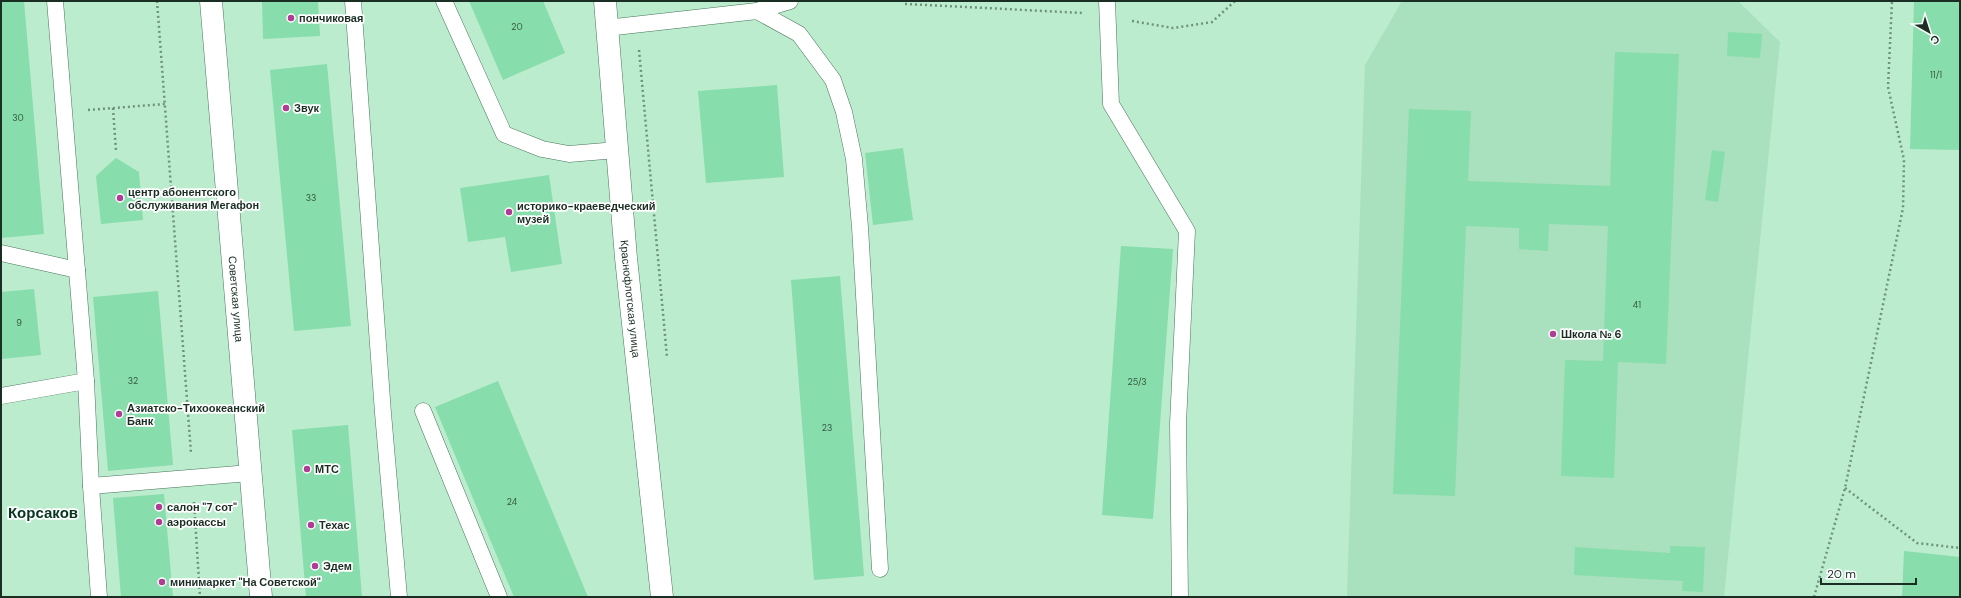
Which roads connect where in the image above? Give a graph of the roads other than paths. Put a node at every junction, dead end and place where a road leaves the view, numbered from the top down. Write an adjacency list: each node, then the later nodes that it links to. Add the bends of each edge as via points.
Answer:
1 (55, 1): 12 (lane)
2 (211, 1): 16 (main road, Советская улица)
3 (353, 1): 21 (lane)
4 (444, 1): 10 (lane, via 504,134 542,149 569,154)
5 (605, 1): 9 (main road, Краснофлотская улица)
6 (790, 1): 8 (lane)
7 (1107, 1): 24 (lane, via 1112,104 1187,231 1178,424)
8 (757, 11): 9 (lane); 18 (lane, via 799,34 833,80 844,112 853,152 860,227)
9 (606, 28): 10 (main road, Краснофлотская улица)
10 (617, 150): 23 (main road, Краснофлотская улица)
11 (1, 253): 12 (lane)
12 (77, 270): 13 (lane)
13 (86, 381): 14 (lane); 17 (lane)
14 (1, 396)
15 (423, 411): 22 (lane)
16 (250, 473): 17 (lane); 20 (main road, Советская улица)
17 (91, 486): 19 (lane)
18 (880, 569)
19 (99, 597)
20 (261, 597)
21 (399, 597)
22 (499, 597)
23 (662, 597)
24 (1180, 597)

